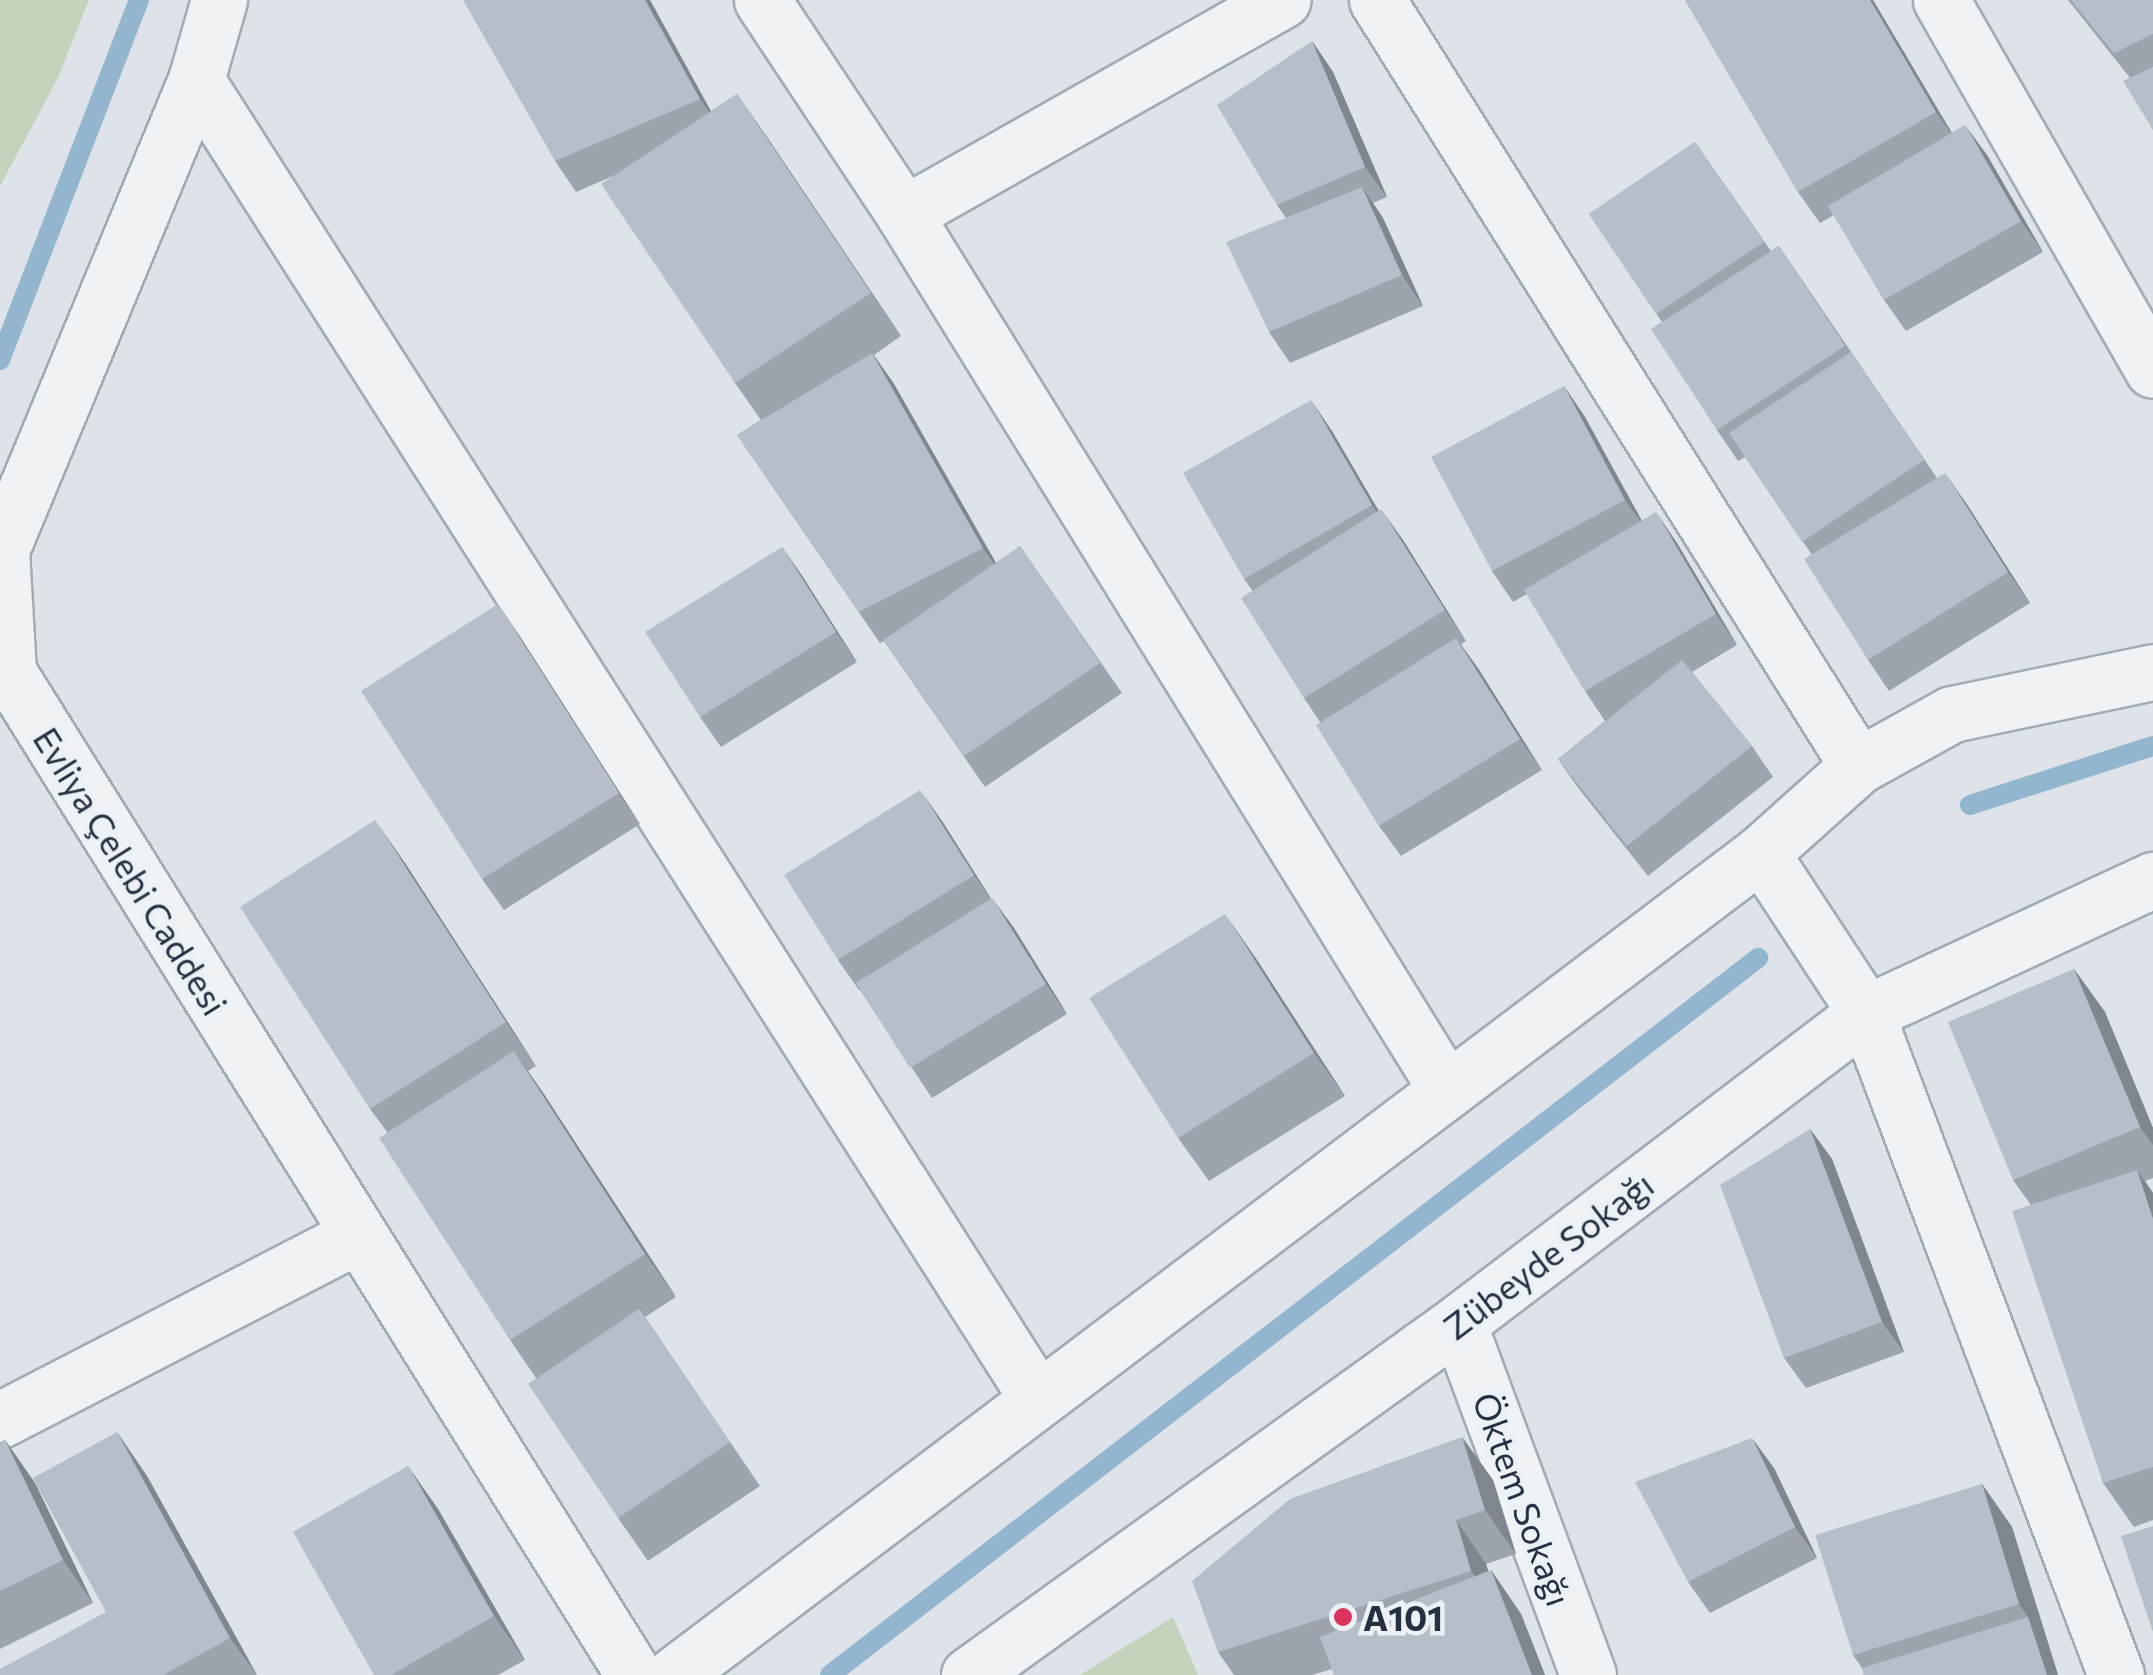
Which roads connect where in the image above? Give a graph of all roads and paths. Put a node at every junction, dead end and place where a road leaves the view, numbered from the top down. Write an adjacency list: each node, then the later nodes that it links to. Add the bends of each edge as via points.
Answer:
1 (219, 0): 6 (street, Evliya Çelebi Caddesi)
2 (762, 0): 7 (street)
3 (1283, 0): 7 (street)
4 (1377, 0): 10 (street)
5 (1941, 0): 8 (street)
6 (196, 80): 15 (street, Evliya Çelebi Caddesi, via 1,550 8,672); 17 (street)
7 (904, 214): 14 (street)
8 (2153, 370)
9 (2153, 672): 10 (street, via 1952,714)
10 (1858, 766): 11 (street)
11 (1762, 852): 13 (street); 14 (street)
12 (2153, 880): 13 (street, Zübeyde Sokağı)
13 (1866, 1013): 16 (street, Zübeyde Sokağı); 23 (street)
14 (1447, 1090): 17 (street)
15 (358, 1235): 18 (street); 19 (street, Evliya Çelebi Caddesi)
16 (1458, 1324): 21 (street, Zübeyde Sokağı); 22 (street, Öktem Sokağı)
17 (1038, 1400): 20 (street)
18 (0, 1420)
19 (634, 1675)
20 (674, 1675)
21 (969, 1675)
22 (1588, 1675)
23 (2116, 1675)

